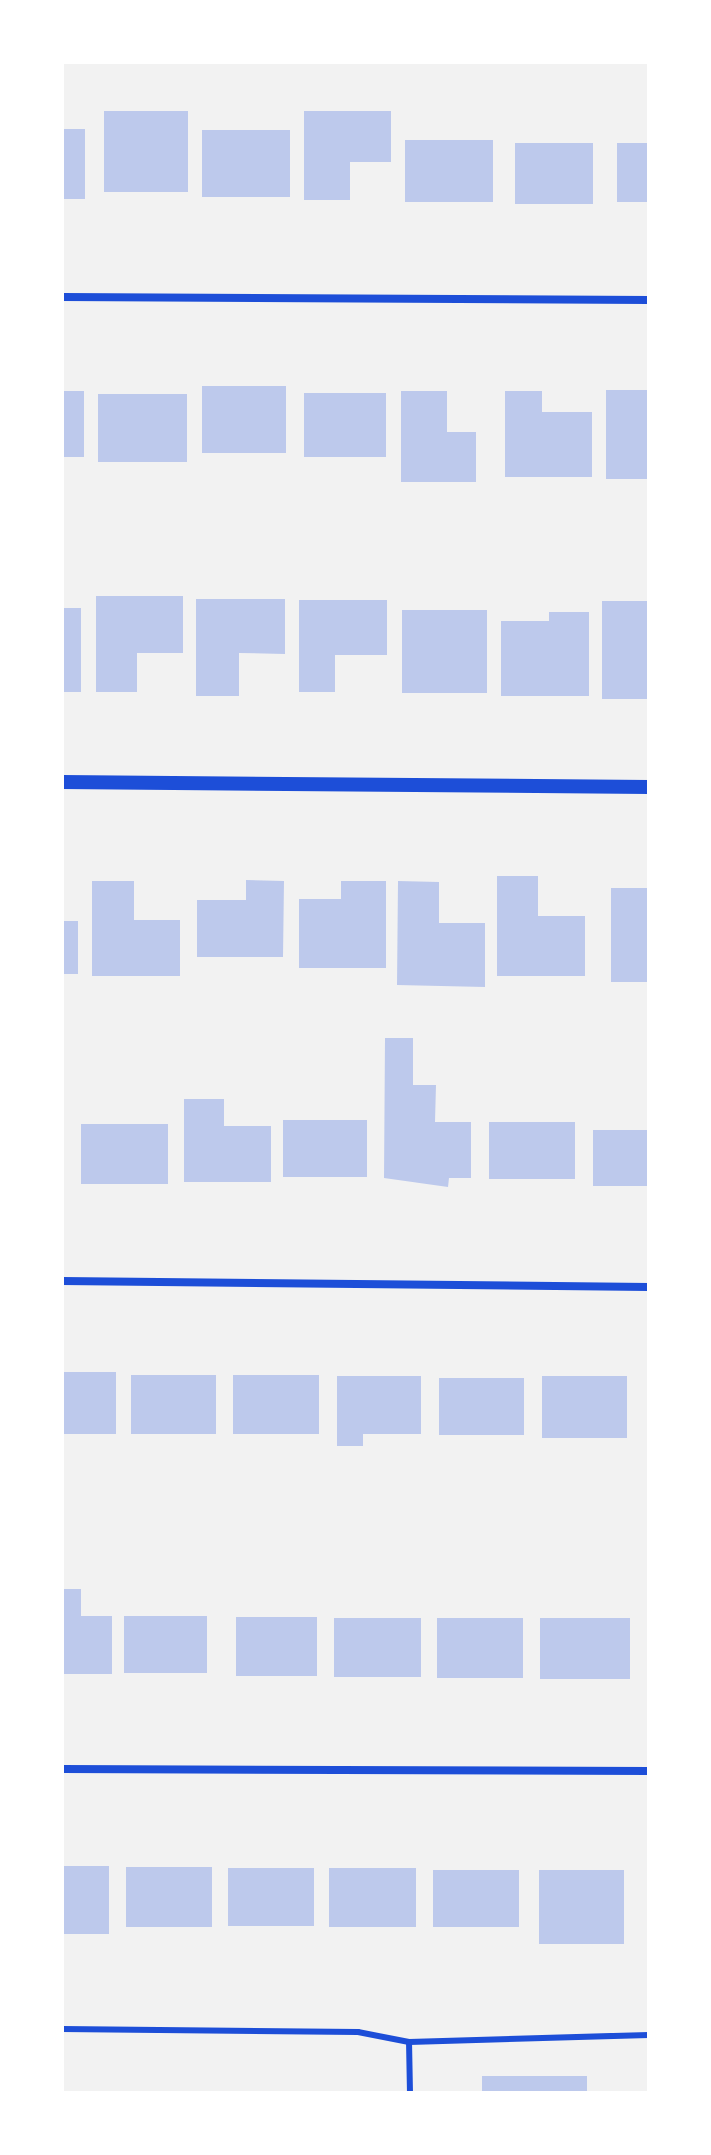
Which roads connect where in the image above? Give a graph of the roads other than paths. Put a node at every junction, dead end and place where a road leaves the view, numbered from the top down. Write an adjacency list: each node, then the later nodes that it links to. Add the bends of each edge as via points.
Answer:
1 (62, 297): 2 (street)
2 (649, 300)
3 (62, 782): 4 (street)
4 (649, 787)
5 (62, 1281): 6 (street)
6 (649, 1287)
7 (62, 1769): 8 (street)
8 (649, 1771)
9 (62, 2029): 11 (lane, via 358,2032)
10 (649, 2035): 11 (lane)
11 (409, 2042): 12 (lane)
12 (410, 2093)

